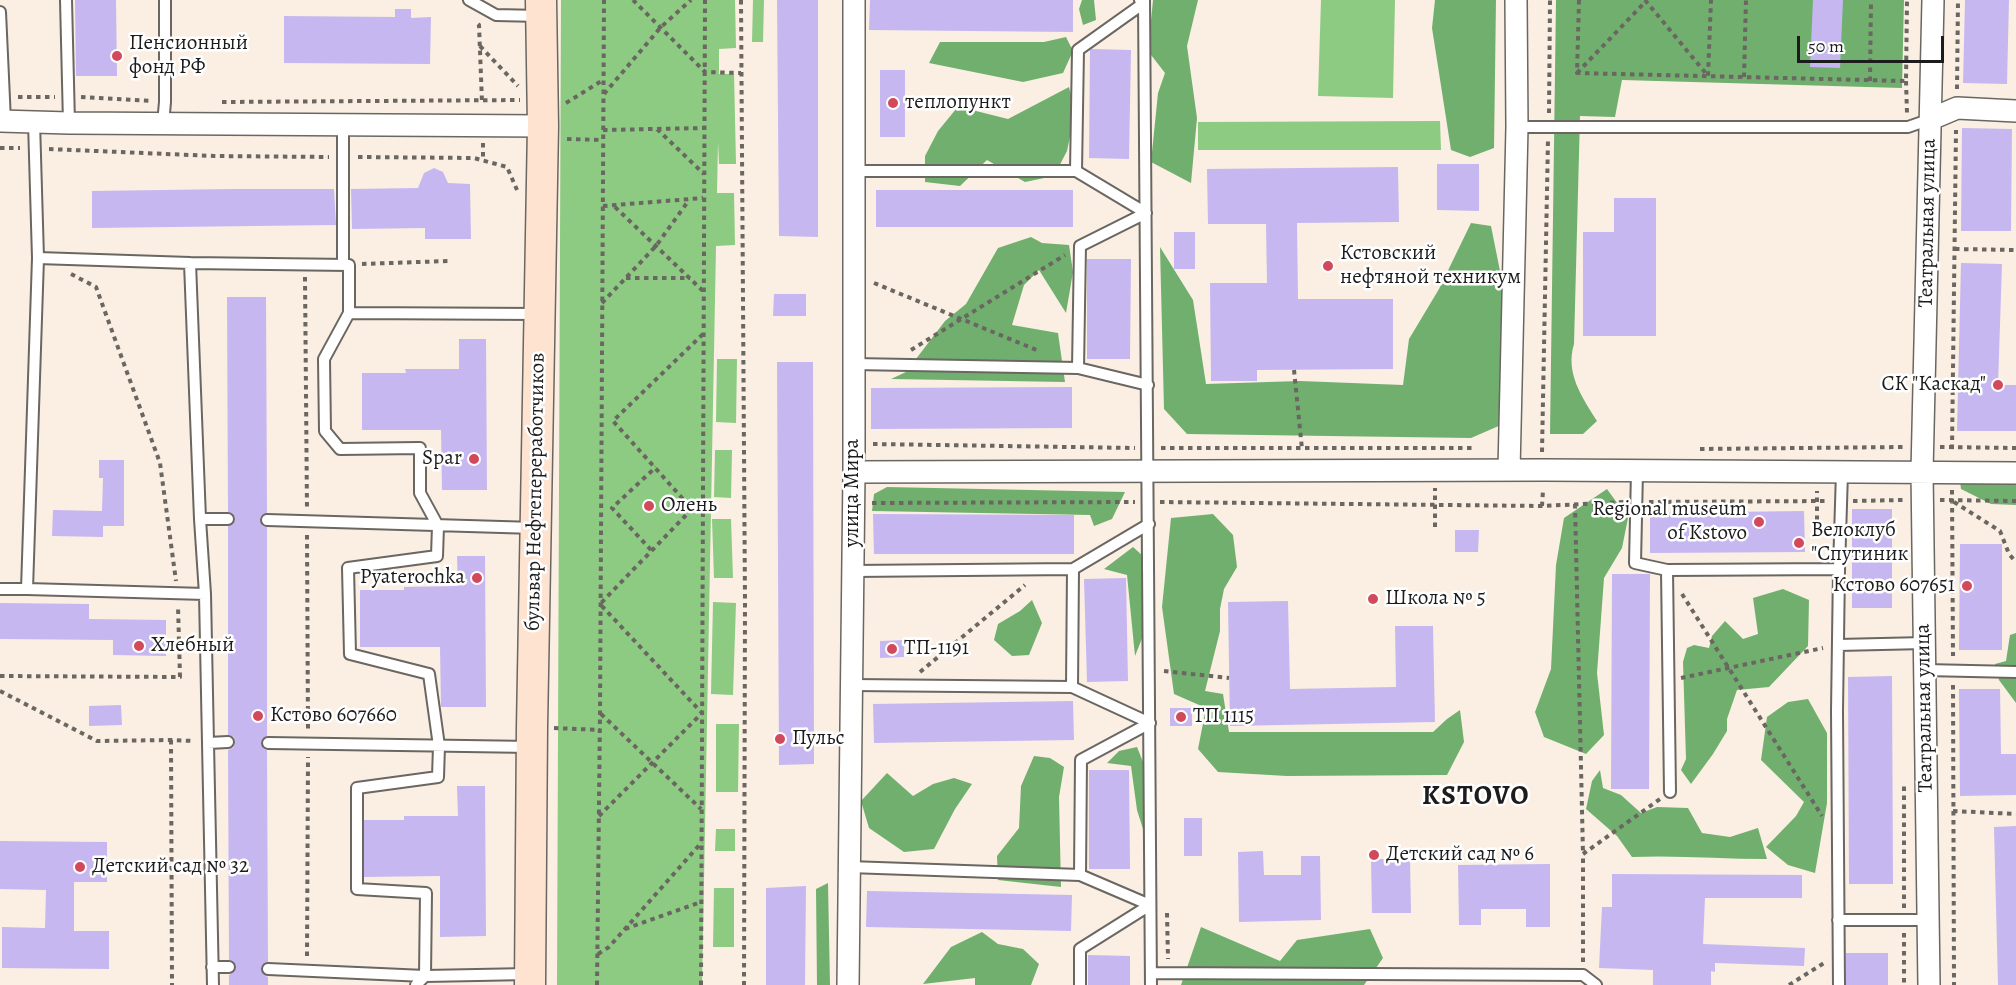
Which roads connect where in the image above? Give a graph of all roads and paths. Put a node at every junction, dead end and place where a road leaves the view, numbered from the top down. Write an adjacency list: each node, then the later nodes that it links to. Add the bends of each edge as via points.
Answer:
1 (66, 0): 35 (lane)
2 (165, 0): 37 (lane)
3 (469, 0): 20 (lane, via 496,15)
4 (604, 0): 30 (path)
5 (633, 0): 23 (path)
6 (691, 0): 23 (path)
7 (705, 0): 25 (path)
8 (741, 0): 26 (path)
9 (854, 0): 60 (street, улица Мира)
10 (1516, 0): 48 (street)
11 (1550, 0): 49 (path)
12 (1579, 0): 27 (path)
13 (1646, 0): 27 (path); 28 (path)
14 (1711, 0): 28 (path)
15 (1746, 0): 29 (path)
16 (1871, 0): 31 (path)
17 (1907, 0): 32 (path)
18 (1933, 0): 41 (street, Театральная улица)
19 (1143, 1): 61 (lane, via 1078,50); 67 (lane)
20 (541, 8): 40 (street, бульвар Нефтепереработчиков)
21 (0, 12): 34 (lane)
22 (472, 20): 24 (path, via 479,25)
23 (662, 27): 25 (path); 33 (path)
24 (480, 45): 36 (path); 40 (path)
25 (705, 72): 26 (path); 51 (path)
26 (741, 73): 196 (path)
27 (1577, 73): 28 (path)
28 (1708, 76): 29 (path)
29 (1744, 77): 31 (path)
30 (603, 80): 33 (path); 40 (path)
31 (1870, 81): 32 (path)
32 (1906, 81): 50 (path)
33 (603, 95): 53 (path)
34 (4, 96): 35 (path); 42 (lane)
35 (69, 97): 37 (path); 44 (lane)
36 (482, 101): 38 (path); 40 (path); 47 (path)
37 (165, 102): 45 (lane)
38 (212, 102)
39 (2016, 111): 41 (street, via 1957,108)
40 (549, 114): 47 (street); 54 (path); 83 (street, бульвар Нефтепереработчиков)
41 (1930, 119): 50 (lane); 105 (street, Театральная улица)
42 (2, 121): 43 (street)
43 (34, 122): 44 (street); 56 (lane)
44 (69, 123): 45 (street)
45 (163, 124): 46 (street)
46 (343, 125): 47 (street); 57 (lane)
47 (483, 125): 58 (path)
48 (1517, 127): 49 (lane); 96 (street)
49 (1548, 127): 50 (lane); 96 (path, via 1542,450)
50 (1908, 127)
51 (705, 128): 52 (path); 62 (path)
52 (657, 129): 53 (path); 62 (path)
53 (603, 130): 54 (path)
54 (603, 140): 65 (path)
55 (0, 148): 56 (path)
56 (35, 148): 57 (path); 72 (lane)
57 (342, 157): 58 (path); 76 (lane)
58 (483, 160): 59 (path)
59 (507, 167)
60 (854, 171): 61 (lane); 77 (street, улица Мира)
61 (1076, 171): 67 (lane)
62 (704, 175): 63 (path)
63 (703, 198): 64 (path); 80 (path)
64 (689, 200): 66 (path); 68 (path)
65 (603, 206): 66 (path); 81 (path)
66 (615, 207): 68 (path)
67 (1146, 213): 69 (lane); 90 (lane)
68 (656, 246): 78 (path); 79 (path)
69 (1080, 246): 84 (path); 88 (lane)
70 (1955, 249): 71 (path)
71 (2016, 250)
72 (38, 258): 74 (lane); 137 (lane); 138 (path, via 96,287 160,464)
73 (448, 261): 76 (path)
74 (190, 263): 75 (lane); 121 (lane)
75 (305, 264): 76 (lane); 124 (path)
76 (346, 265): 82 (lane)
77 (854, 275): 84 (path); 86 (street, улица Мира)
78 (626, 278): 79 (path); 81 (path)
79 (690, 278): 80 (path)
80 (704, 292): 85 (path)
81 (602, 304): 92 (path)
82 (350, 314): 83 (lane); 125 (lane, via 324,359 325,431 340,449 420,448 420,493)
83 (539, 314): 128 (street, бульвар Нефтепереработчиков)
84 (960, 319): 87 (path); 88 (path)
85 (704, 333): 91 (path); 120 (path)
86 (854, 364): 87 (lane); 93 (street, улица Мира)
87 (887, 365): 88 (lane)
88 (1078, 368): 90 (lane)
89 (1294, 370): 95 (path)
90 (1148, 385): 94 (lane)
91 (613, 421): 92 (path); 97 (path)
92 (603, 422): 117 (path)
93 (854, 444): 94 (path); 103 (street, улица Мира)
94 (1148, 448): 95 (path); 100 (lane)
95 (1302, 448): 96 (path); 101 (path)
96 (1509, 448): 99 (street)
97 (656, 467): 118 (path); 119 (path)
98 (1436, 470): 99 (street); 101 (street); 116 (path)
99 (1509, 470): 102 (street)
100 (1149, 471): 101 (street); 103 (street); 111 (lane)
101 (1302, 471): 114 (path)
102 (1637, 471): 104 (street); 112 (lane)
103 (854, 472): 113 (street, улица Мира)
104 (1842, 472): 105 (street); 109 (lane)
105 (1922, 472): 106 (street); 107 (street, Театральная улица)
106 (2016, 473)
107 (1922, 500): 108 (path); 109 (path); 141 (street, Театральная улица)
108 (1952, 500): 110 (path); 130 (path, via 2000,531)
109 (1841, 501): 112 (path); 133 (lane)
110 (2016, 501)
111 (1149, 502): 113 (path); 114 (path); 126 (lane)
112 (1636, 502): 115 (path); 134 (lane, via 1635,563)
113 (853, 503): 135 (street, улица Мира)
114 (1303, 504): 116 (path)
115 (1575, 504): 116 (path); 172 (path)
116 (1435, 505): 127 (path)
117 (601, 507): 118 (path); 140 (path)
118 (612, 508): 129 (path)
119 (692, 509): 120 (path); 129 (path)
120 (703, 509): 155 (path)
121 (200, 519): 122 (lane); 139 (lane)
122 (228, 519)
123 (267, 520): 124 (lane)
124 (307, 522): 125 (lane); 161 (path)
125 (438, 525): 128 (lane); 162 (lane, via 437,556 348,568 350,654 429,674)
126 (1149, 525): 132 (lane); 156 (lane)
127 (1435, 527)
128 (535, 528): 163 (street, бульвар Нефтепереработчиков)
129 (651, 550): 140 (path)
130 (2016, 562)
131 (1044, 569): 132 (lane); 135 (lane); 151 (path)
132 (1073, 569): 152 (lane)
133 (1839, 569): 134 (lane); 142 (lane)
134 (1667, 570): 143 (path); 149 (lane)
135 (853, 571): 150 (street, улица Мира)
136 (0, 589): 137 (lane)
137 (27, 589): 138 (lane)
138 (178, 593): 139 (lane); 147 (path, via 180,677)
139 (205, 594): 158 (lane)
140 (600, 604): 154 (path); 155 (path)
141 (1924, 643): 142 (lane); 144 (street, Театральная улица)
142 (1838, 645): 143 (path); 170 (lane)
143 (1729, 668): 149 (path); 170 (path)
144 (1925, 670): 146 (lane); 178 (street, Театральная улица)
145 (1164, 671): 148 (path)
146 (2016, 672)
147 (0, 676)
148 (1229, 678)
149 (1669, 681): 165 (lane)
150 (851, 685): 151 (lane); 173 (street, улица Мира)
151 (903, 685): 152 (lane)
152 (1072, 687): 156 (lane)
153 (0, 691): 157 (path, via 97,741)
154 (600, 713): 164 (path); 169 (path)
155 (702, 713): 164 (path); 166 (path)
156 (1149, 723): 174 (lane, via 1081,760); 176 (lane)
157 (171, 740): 158 (path); 191 (path)
158 (208, 742): 159 (lane); 182 (lane)
159 (228, 742)
160 (267, 743): 161 (lane)
161 (308, 744): 162 (lane); 185 (path)
162 (439, 746): 163 (lane); 188 (lane, via 438,777 357,788 357,890 426,893)
163 (532, 747): 189 (street, бульвар Нефтепереработчиков)
164 (652, 762): 166 (path); 169 (path)
165 (1670, 792): 172 (path)
166 (701, 809): 171 (path)
167 (1953, 812): 168 (path)
168 (2016, 814)
169 (598, 817): 180 (path)
170 (1838, 840): 177 (lane)
171 (702, 842): 175 (path); 179 (path)
172 (1583, 854): 187 (path)
173 (849, 867): 174 (lane); 197 (street, улица Мира)
174 (1080, 875): 176 (lane)
175 (701, 902): 179 (path); 195 (path)
176 (1150, 905): 186 (lane); 198 (lane, via 1080,949)
177 (1838, 920): 178 (lane); 181 (lane)
178 (1928, 920): 203 (street, Театральная улица)
179 (625, 929): 180 (path)
180 (597, 954): 194 (path)
181 (1838, 954): 201 (path); 202 (lane)
182 (212, 967): 183 (lane); 192 (lane)
183 (229, 967)
184 (268, 969): 185 (lane)
185 (307, 971): 188 (lane)
186 (1151, 973): 190 (lane); 199 (lane)
187 (1583, 975): 190 (lane); 200 (lane)
188 (425, 976): 189 (lane); 193 (lane)
189 (530, 979)
190 (1370, 980)
191 (172, 985)
192 (213, 985)
193 (416, 985)
194 (597, 985)
195 (701, 985)
196 (744, 985)
197 (848, 985)
198 (1080, 985)
199 (1151, 985)
200 (1596, 985)
201 (1789, 985)
202 (1839, 985)
203 (1929, 985)

